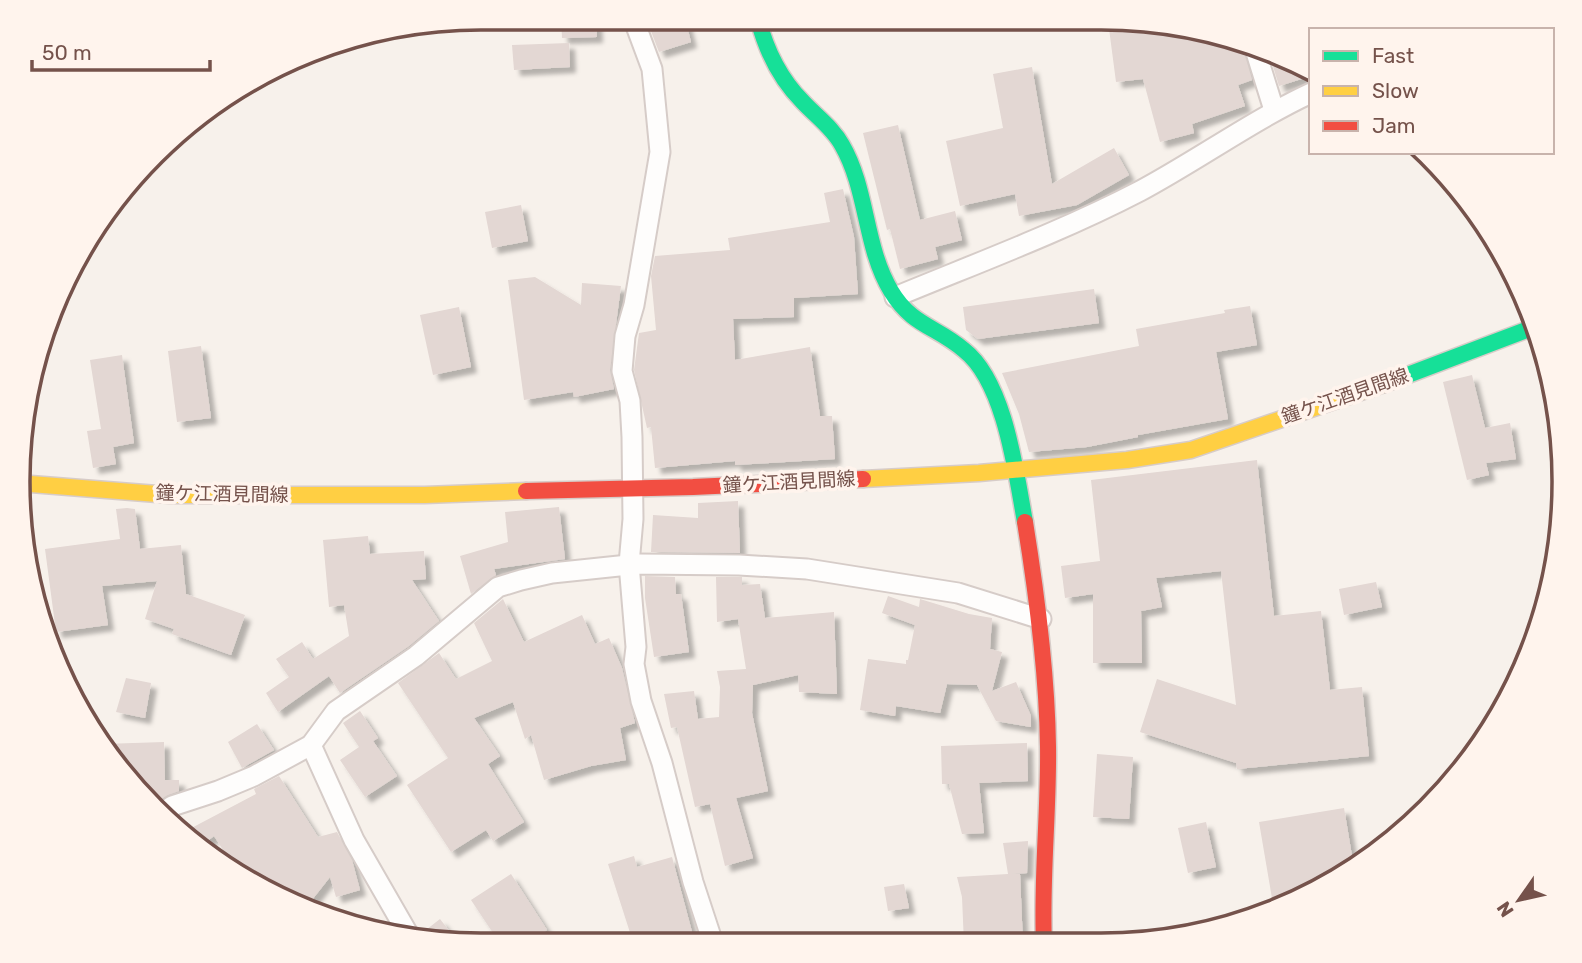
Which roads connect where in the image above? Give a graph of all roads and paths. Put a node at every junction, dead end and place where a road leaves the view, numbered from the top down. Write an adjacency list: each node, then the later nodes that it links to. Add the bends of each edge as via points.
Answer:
1 (637, 30): 10 (street, via 652,69 660,152 622,371 630,401)
2 (762, 30): 6 (main road, via 794,93 841,143 861,188 879,265)
3 (1258, 58): 5 (street)
4 (1309, 94): 5 (street)
5 (1274, 110): 6 (street, via 1140,190)
6 (895, 297): 8 (main road, via 917,321 953,340 979,364 996,398)
7 (1526, 331): 8 (main road, 鐘ケ江酒見間線, via 1191,450)
8 (1016, 471): 10 (main road, 鐘ケ江酒見間線); 12 (main road)
9 (30, 484): 10 (main road, 鐘ケ江酒見間線, via 184,495 425,495)
10 (633, 487): 11 (street)
11 (629, 565): 12 (street, via 807,569 958,593); 13 (street, via 552,573 498,587 416,656 336,711); 16 (street, via 634,664 641,701)
12 (1041, 619): 17 (main road, via 1048,746)
13 (311, 745): 14 (street, via 254,775); 15 (street, via 354,840)
14 (170, 808)
15 (404, 926)
16 (710, 933)
17 (1043, 933)

